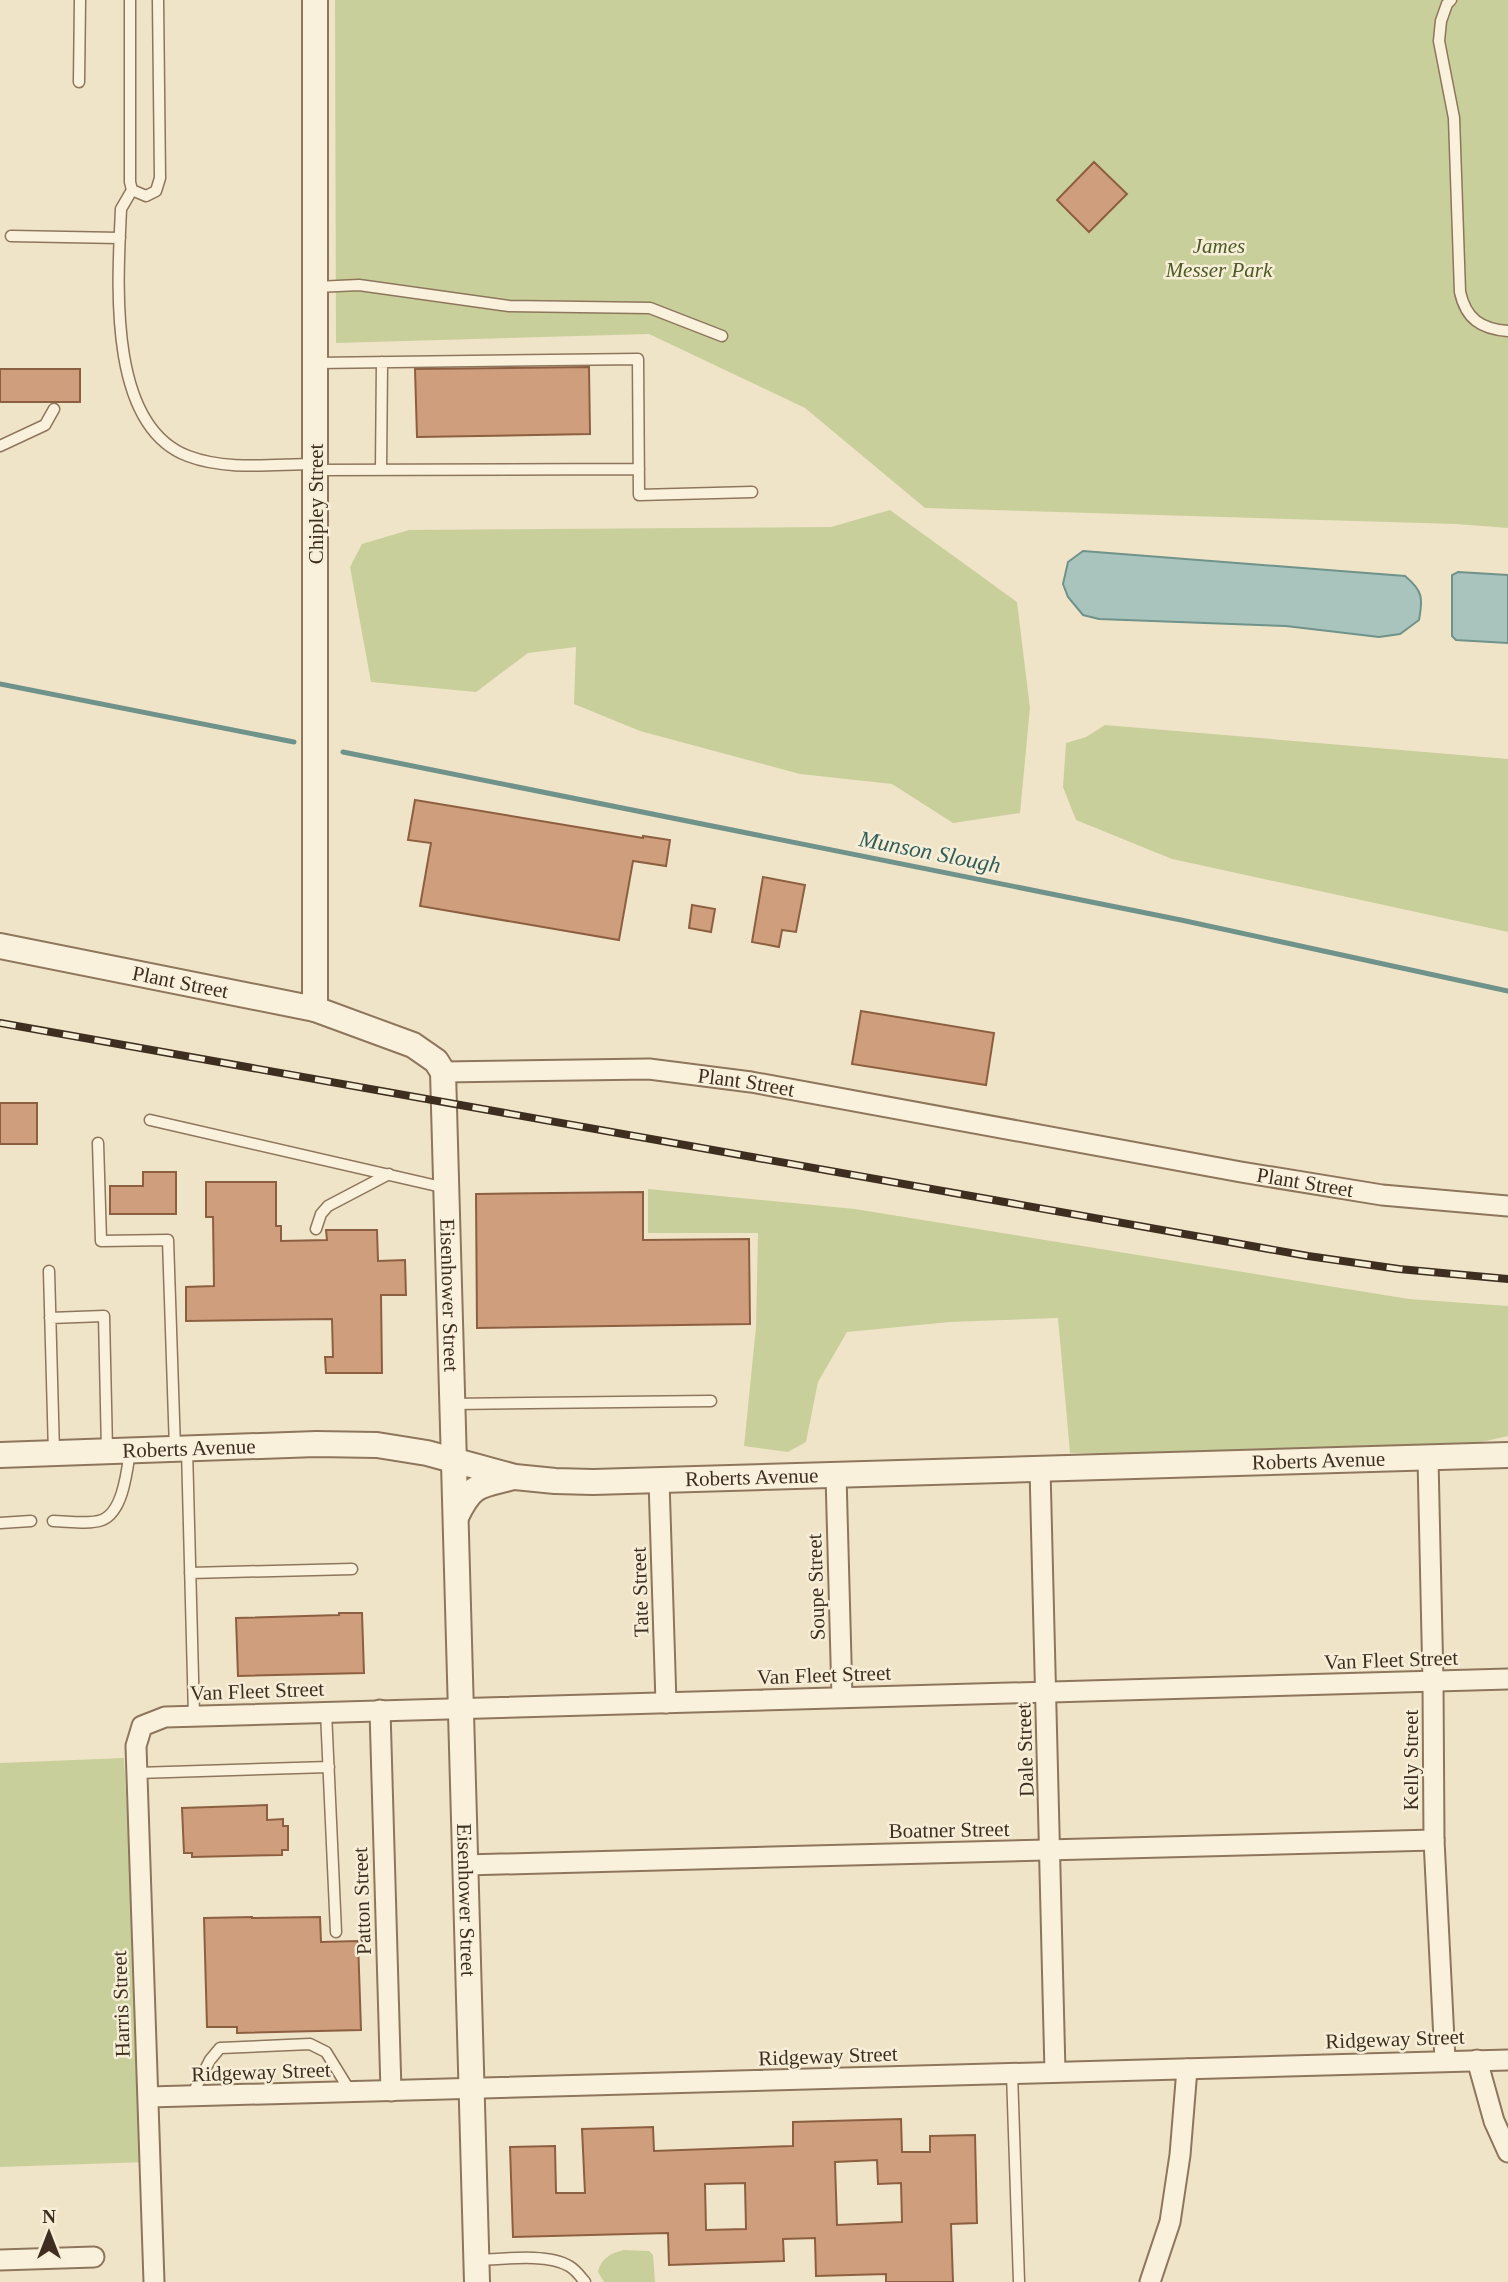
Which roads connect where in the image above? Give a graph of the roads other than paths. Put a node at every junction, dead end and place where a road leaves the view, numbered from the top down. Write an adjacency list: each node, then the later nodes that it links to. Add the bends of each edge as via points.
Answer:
1 (80, 0): 6 (lane)
2 (130, 0): 7 (lane)
3 (159, 0): 7 (lane, via 160,178 156,191 146,196)
4 (315, 0): 10 (street, Chipley Street)
5 (1451, 0): 11 (lane, via 1439,41 1454,118 1460,292 1463,308 1474,320 1493,330)
6 (79, 82)
7 (132, 190): 9 (lane, via 121,209)
8 (11, 236): 9 (lane)
9 (120, 238): 17 (lane, via 120,343 125,372 149,424 186,456 214,464)
10 (316, 287): 12 (lane, via 359,285 509,306 650,308); 14 (street, Chipley Street)
11 (1508, 331)
12 (722, 336)
13 (382, 362): 14 (lane); 18 (lane, via 638,359); 19 (lane)
14 (316, 363): 17 (street, Chipley Street)
15 (54, 409): 16 (lane, via 45,425)
16 (0, 446)
17 (316, 467): 19 (lane); 22 (street, Chipley Street)
18 (639, 469): 19 (lane); 20 (lane, via 639,495)
19 (381, 470)
20 (752, 492)
21 (0, 946): 22 (street, Plant Street)
22 (315, 1009): 23 (street, Plant Street, via 413,1045)
23 (443, 1072): 27 (street, Eisenhower Street); 28 (street, Plant Street, via 679,1072 1227,1170 1382,1195)
24 (150, 1120): 26 (lane)
25 (98, 1143): 34 (lane, via 101,1241 168,1240)
26 (389, 1174): 27 (lane); 29 (lane, via 328,1206)
27 (447, 1188): 33 (street, Eisenhower Street)
28 (1508, 1206)
29 (316, 1228)
30 (49, 1271): 31 (lane)
31 (50, 1318): 35 (lane, via 103,1316); 36 (lane)
32 (710, 1401): 33 (lane)
33 (453, 1404): 40 (street, Eisenhower Street)
34 (181, 1449): 35 (street, Roberts Avenue); 40 (street, Roberts Avenue, via 377,1445); 50 (lane)
35 (119, 1451): 36 (street, Roberts Avenue); 47 (lane, via 126,1481 110,1514 95,1521)
36 (54, 1453): 37 (street, Roberts Avenue)
37 (0, 1455)
38 (1508, 1455): 39 (street, Roberts Avenue)
39 (1428, 1459): 41 (street, Roberts Avenue); 52 (street, Kelly Street)
40 (454, 1460): 43 (street, Roberts Avenue); 45 (street, Eisenhower Street)
41 (1040, 1469): 42 (street, Roberts Avenue); 53 (street, Dale Street)
42 (836, 1475): 44 (street, Roberts Avenue); 54 (street, Soupe Street)
43 (515, 1477): 44 (street, Roberts Avenue, via 568,1482); 45 (street, via 472,1489)
44 (659, 1480): 55 (street, Tate Street)
45 (456, 1517): 56 (street, Eisenhower Street)
46 (31, 1521): 48 (lane)
47 (53, 1521)
48 (0, 1523)
49 (352, 1569): 50 (lane)
50 (190, 1573): 59 (lane)
51 (1508, 1679): 52 (street, Van Fleet Street)
52 (1433, 1682): 53 (street, Van Fleet Street); 63 (street, Kelly Street)
53 (1046, 1691): 54 (street, Van Fleet Street); 64 (street, Dale Street)
54 (842, 1697): 55 (street, Van Fleet Street)
55 (666, 1703): 56 (street, Van Fleet Street)
56 (461, 1709): 57 (street, Van Fleet Street); 65 (street, Eisenhower Street)
57 (380, 1710): 58 (street, Van Fleet Street); 74 (street, Patton Street)
58 (326, 1712): 59 (street, Van Fleet Street); 61 (lane)
59 (194, 1716): 60 (street, Van Fleet Street, via 165,1717)
60 (142, 1726): 62 (street, Harris Street, via 136,1746)
61 (328, 1767): 62 (lane); 66 (lane)
62 (137, 1773): 77 (street, Harris Street)
63 (1434, 1840): 64 (street, Boatner Street); 67 (street, Kelly Street)
64 (1051, 1850): 65 (street, Boatner Street); 71 (street, Dale Street)
65 (465, 1865): 73 (street, Eisenhower Street)
66 (335, 1933)
67 (1445, 2060): 68 (street, Ridgeway Street); 70 (street, Ridgeway Street)
68 (1476, 2060): 69 (street, Ridgeway Street); 78 (street)
69 (1508, 2060)
70 (1186, 2069): 71 (street, Ridgeway Street); 85 (street, via 1170,2222)
71 (1055, 2072): 72 (street, Ridgeway Street)
72 (1012, 2073): 73 (street, Ridgeway Street); 84 (lane)
73 (473, 2088): 74 (street, Ridgeway Street); 81 (street, Eisenhower Street)
74 (391, 2091): 75 (street, Ridgeway Street)
75 (350, 2092): 76 (street, Ridgeway Street); 76 (lane, via 326,2052 310,2044 220,2048)
76 (191, 2096): 77 (street, Ridgeway Street)
77 (149, 2097): 82 (street, Harris Street)
78 (1508, 2152)
79 (94, 2257): 80 (street)
80 (0, 2260)
81 (477, 2271): 83 (lane, via 538,2258 568,2264)
82 (154, 2282)
83 (585, 2282)
84 (1019, 2282)
85 (1150, 2282)

